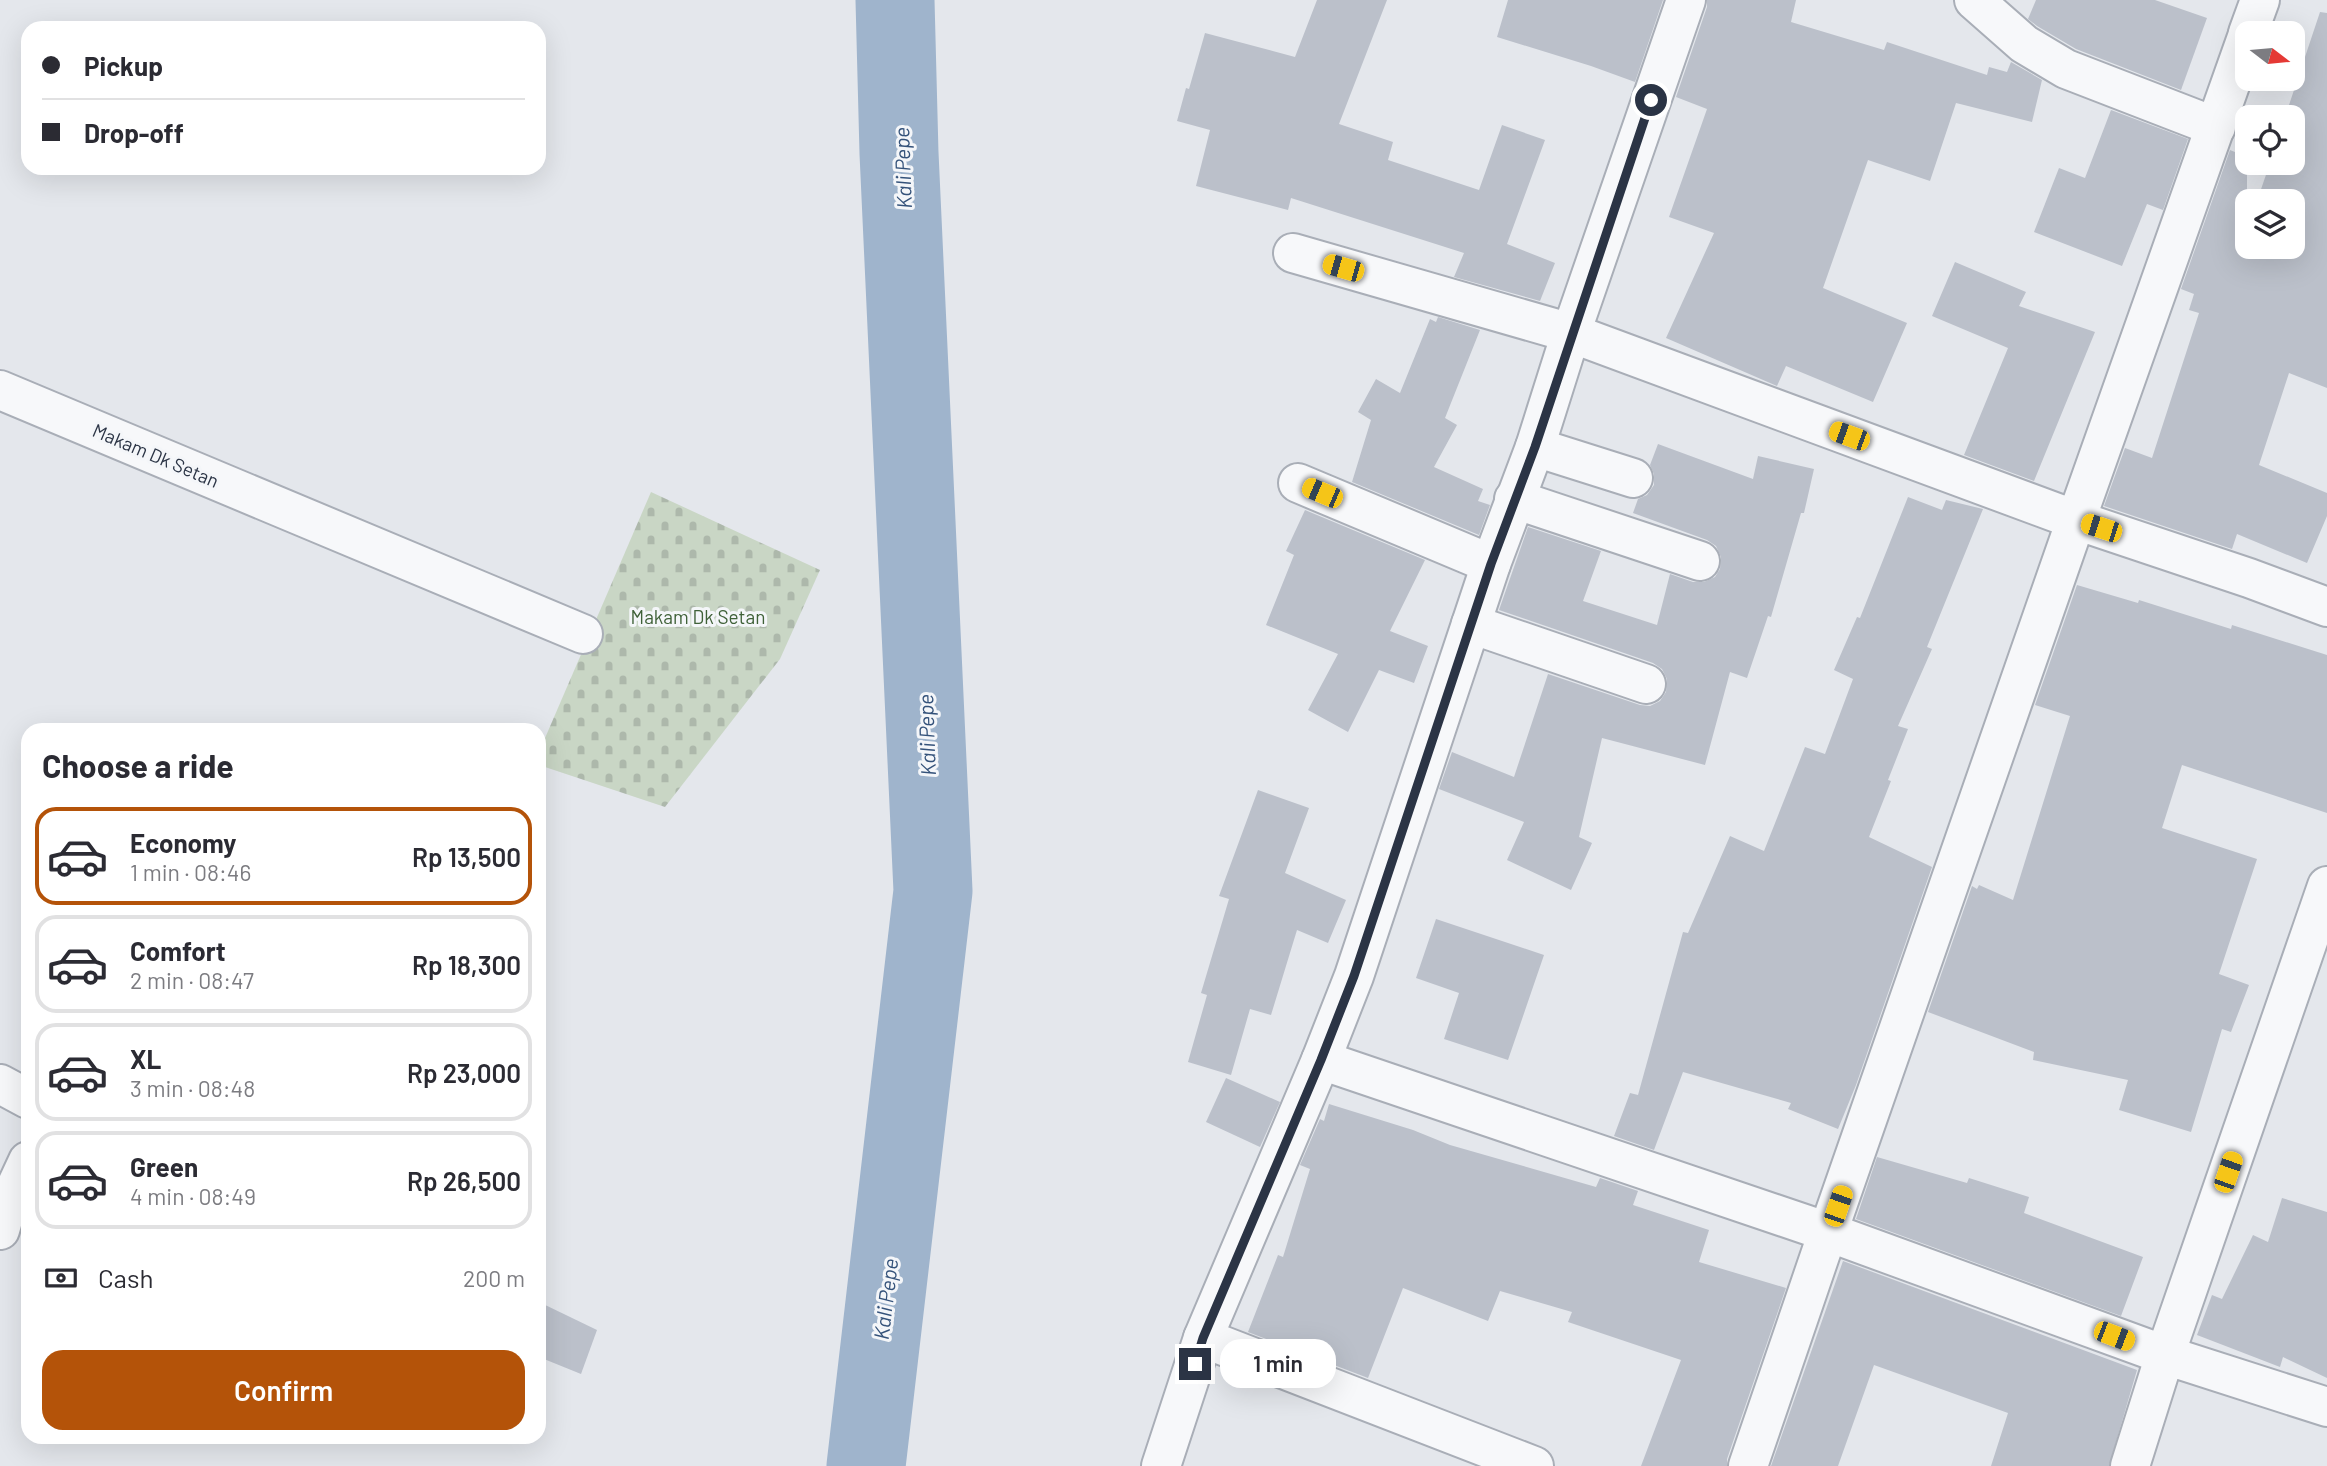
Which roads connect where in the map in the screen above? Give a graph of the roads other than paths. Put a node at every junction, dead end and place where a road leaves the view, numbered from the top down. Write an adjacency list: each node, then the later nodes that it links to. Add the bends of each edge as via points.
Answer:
1 (1686, 0): 8 (street)
2 (1974, 0): 6 (street, via 2024,44 2066,69)
3 (2260, 0): 4 (street)
4 (2253, 21)
5 (2235, 72): 6 (street)
6 (2216, 127): 14 (street)
7 (1293, 253): 8 (street)
8 (1571, 333): 10 (street); 14 (street)
9 (0, 390): 19 (street, Makam Dk Setan)
10 (1535, 447): 11 (street); 13 (street)
11 (1633, 478)
12 (1298, 483): 16 (street)
13 (1514, 499): 15 (street); 16 (street)
14 (2076, 520): 17 (street); 27 (street)
15 (1700, 561)
16 (1491, 564): 18 (street)
17 (2327, 607)
18 (1472, 624): 20 (street); 22 (street, via 1354,976)
19 (583, 634)
20 (1646, 684)
21 (2327, 886): 29 (street)
22 (1321, 1060): 27 (street); 28 (street)
23 (0, 1084): 24 (street)
24 (21, 1095)
25 (21, 1177): 26 (street)
26 (0, 1230)
27 (1828, 1232): 29 (street); 33 (street)
28 (1203, 1338): 31 (street); 32 (street)
29 (2165, 1355): 30 (street); 34 (street)
30 (2327, 1407)
31 (1161, 1466)
32 (1534, 1466)
33 (1748, 1466)
34 (2130, 1466)

